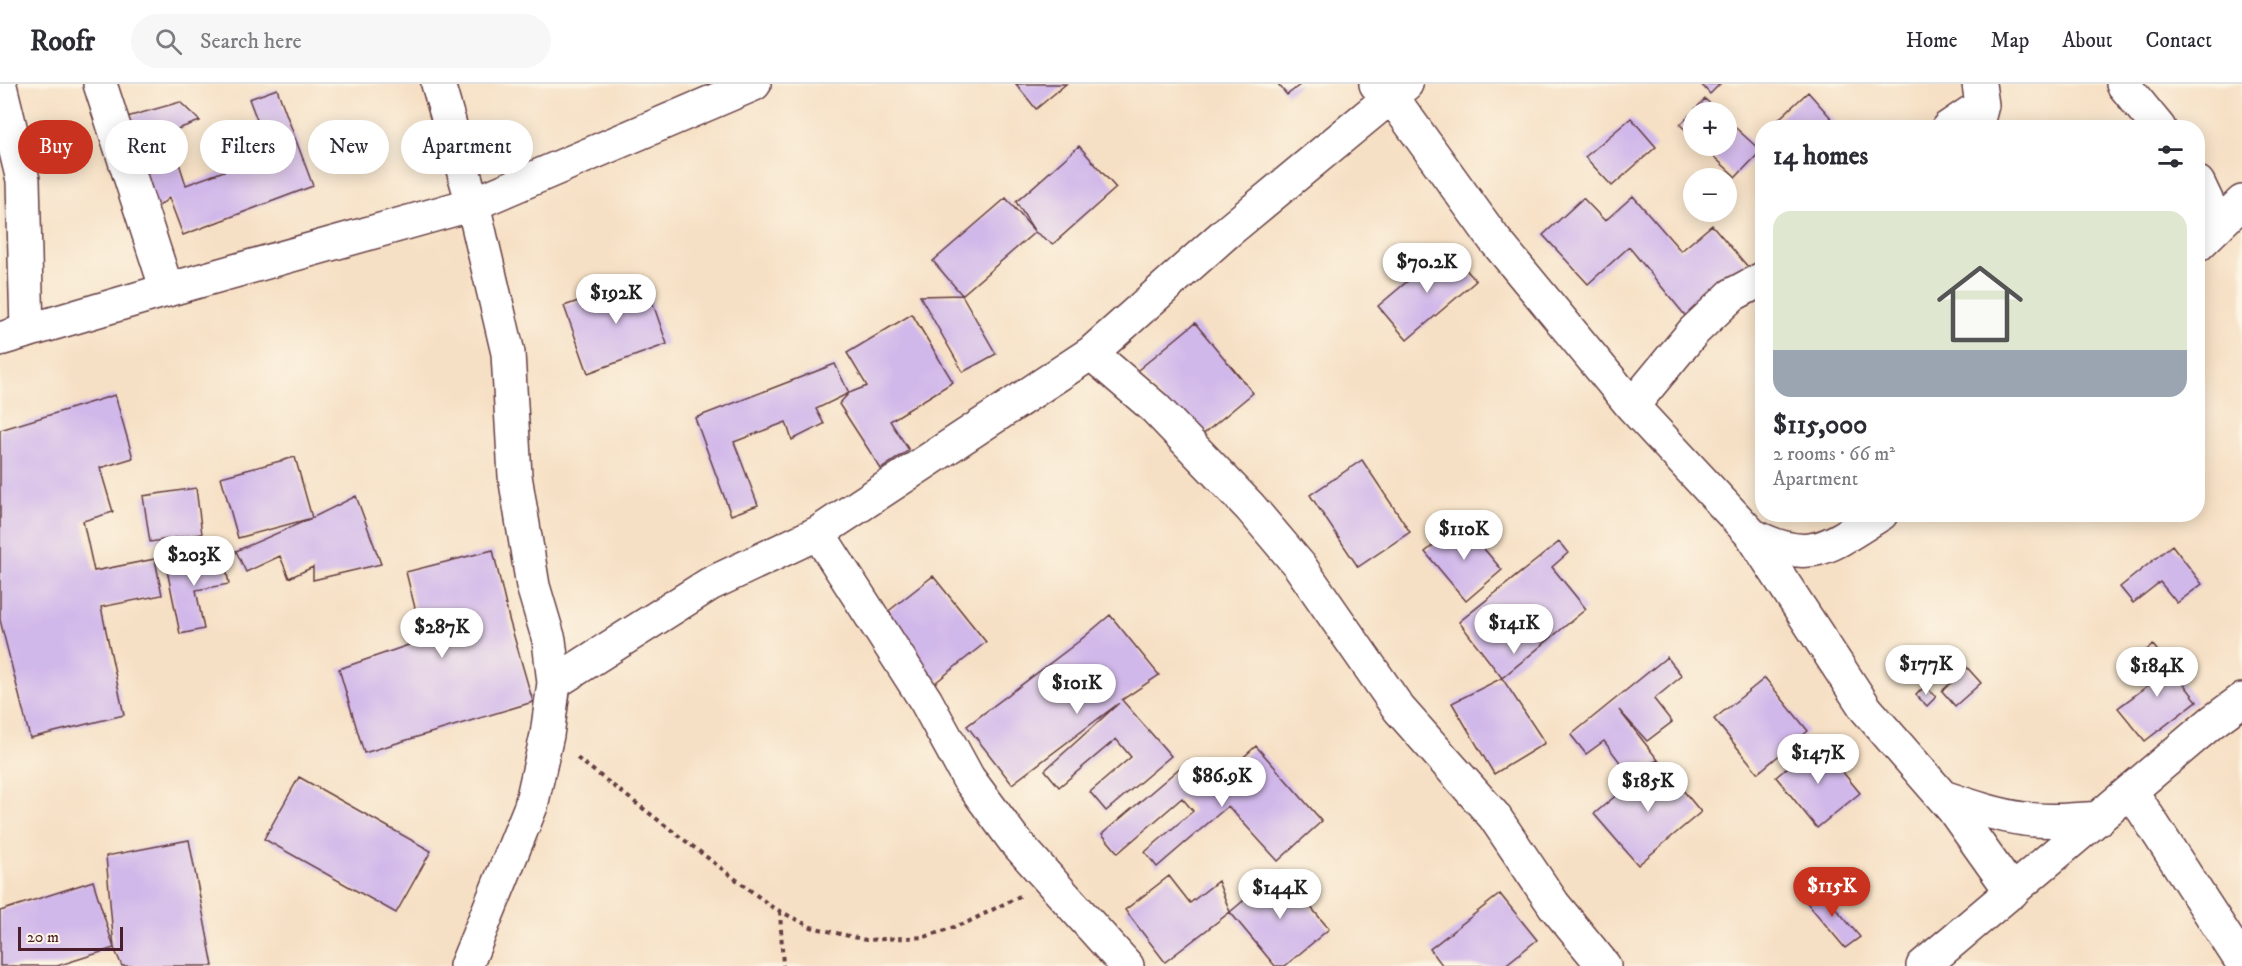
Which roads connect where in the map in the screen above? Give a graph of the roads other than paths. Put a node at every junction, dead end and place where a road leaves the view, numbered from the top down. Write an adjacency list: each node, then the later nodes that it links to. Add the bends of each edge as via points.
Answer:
1 (100, 84): 15 (street)
2 (438, 84): 11 (street)
3 (754, 84): 11 (street)
4 (2123, 84): 9 (street)
5 (0, 86): 16 (street, via 23,180)
6 (1391, 88): 17 (street); 18 (street, via 1494,239)
7 (1982, 99): 8 (street)
8 (1957, 120)
9 (2152, 120)
10 (2242, 202): 13 (street)
11 (473, 204): 15 (street); 22 (street, via 508,353 515,476 533,586 549,640)
12 (2205, 219): 13 (street)
13 (2208, 235)
14 (1755, 283): 18 (street, via 1732,295 1694,330)
15 (167, 290): 16 (street)
16 (14, 335)
17 (1092, 353): 20 (street); 31 (street, via 1155,408 1250,507 1299,565 1399,709 1494,816 1554,905)
18 (1632, 406): 21 (street)
19 (1868, 522): 21 (street, via 1831,544 1810,551 1769,544)
20 (818, 533): 22 (street, via 710,584); 30 (street, via 926,701 968,778 1014,840)
21 (1752, 535): 25 (street, via 1866,709)
22 (554, 683): 29 (street, via 548,735 531,806)
23 (2242, 700): 24 (street)
24 (2131, 791): 26 (street); 28 (street)
25 (1943, 797): 26 (street, via 2025,819); 27 (street)
26 (2099, 818): 27 (street)
27 (2012, 892): 32 (street)
28 (2242, 962)
29 (466, 966)
30 (1127, 966)
31 (1604, 966)
32 (1923, 966)

